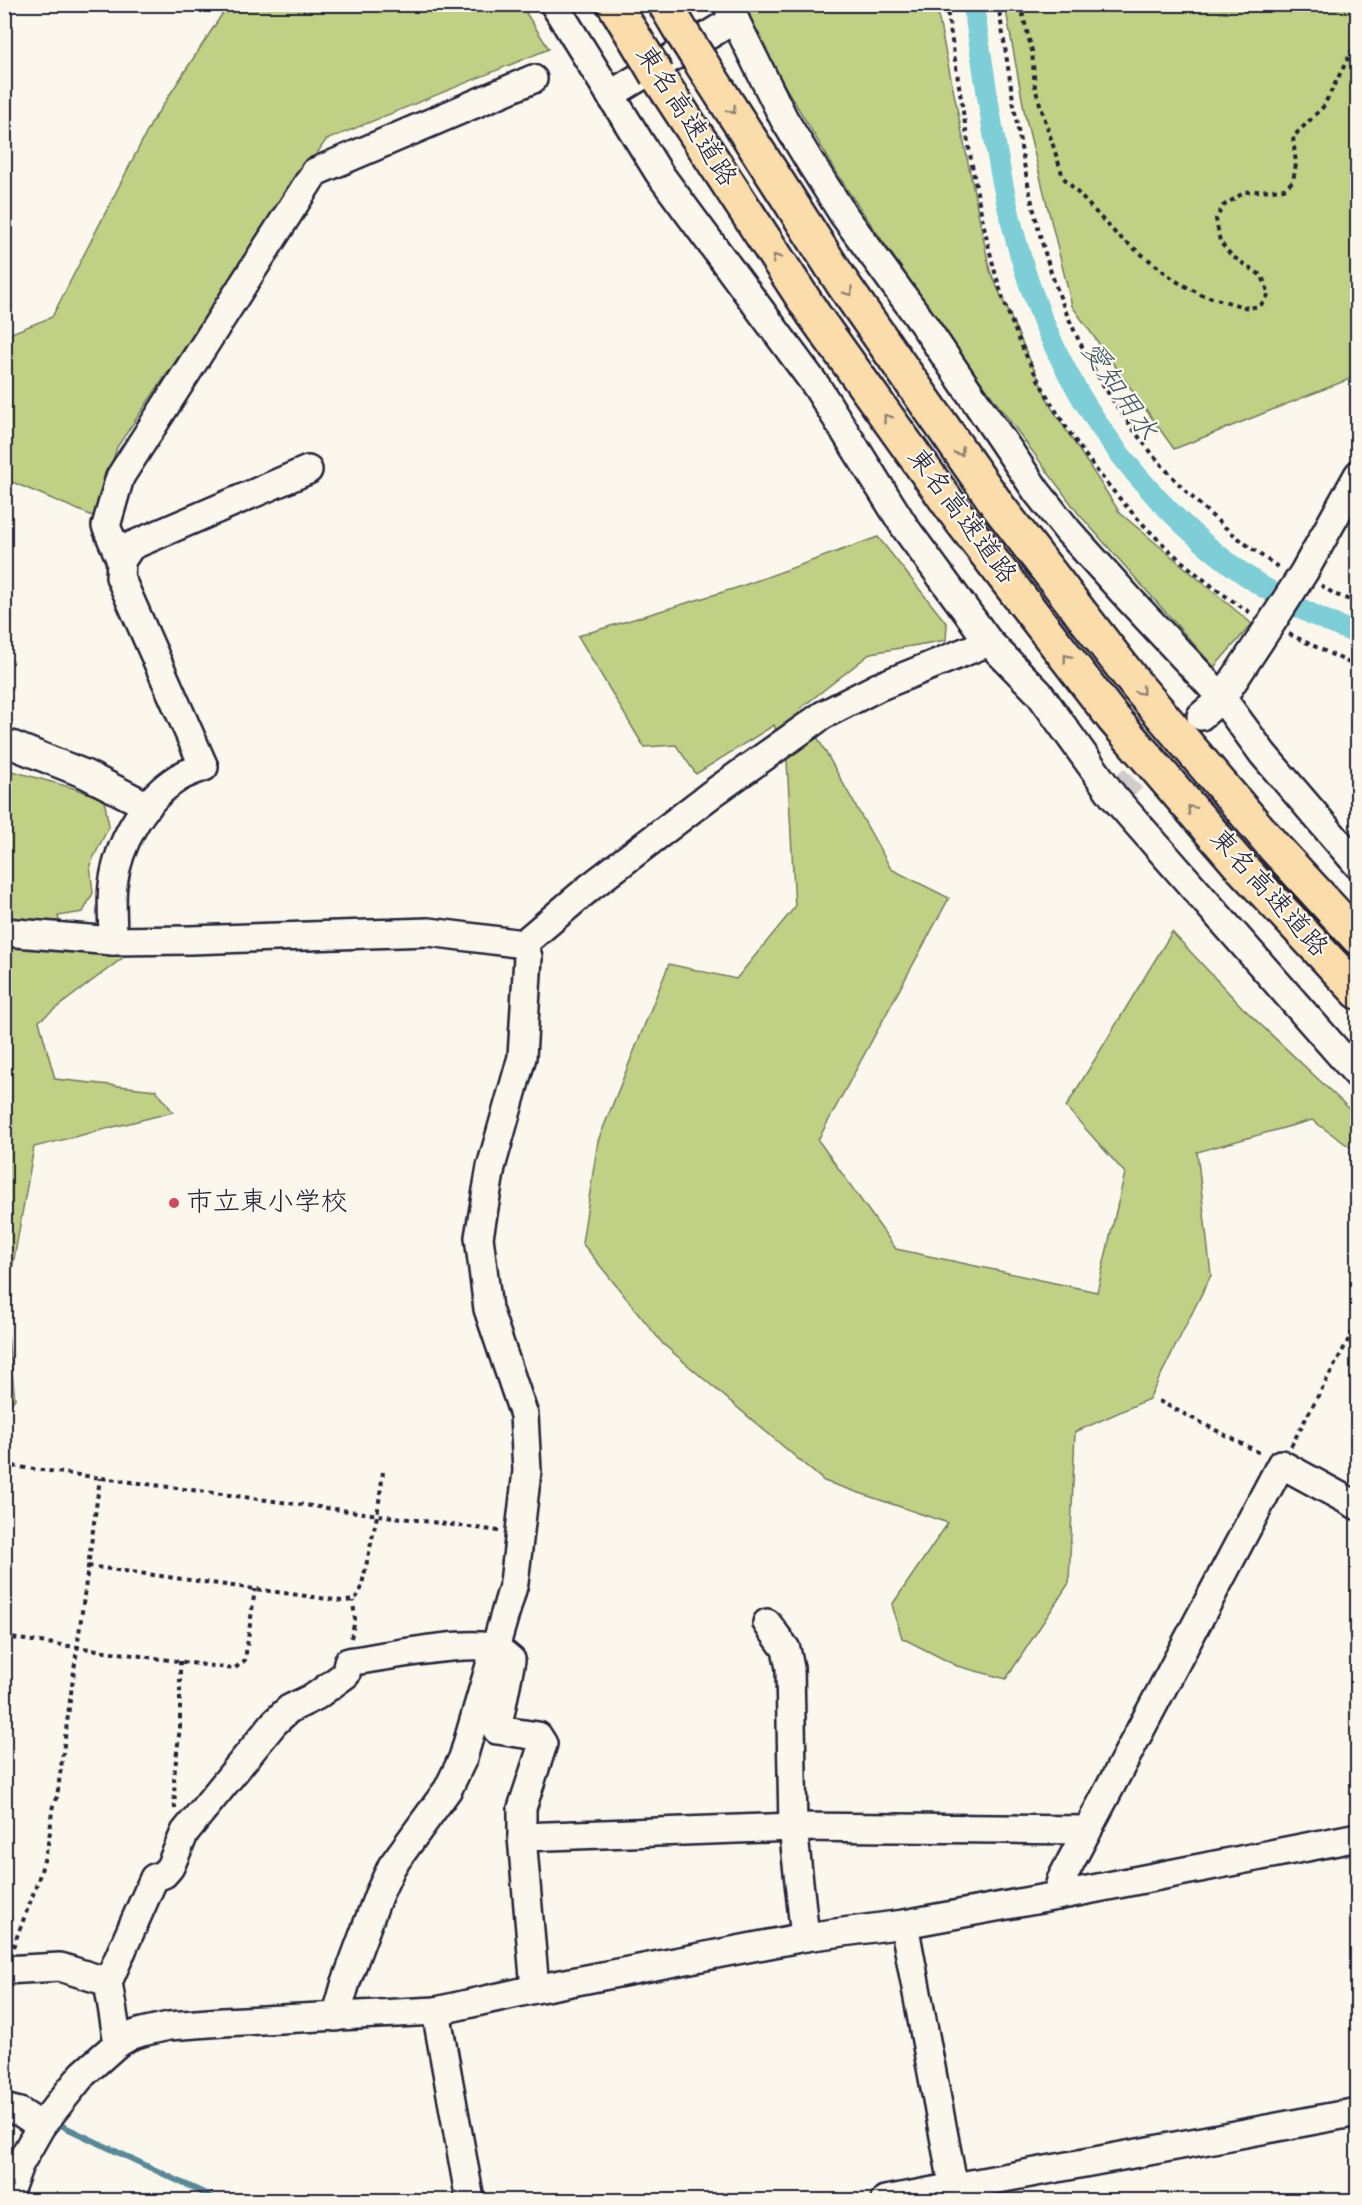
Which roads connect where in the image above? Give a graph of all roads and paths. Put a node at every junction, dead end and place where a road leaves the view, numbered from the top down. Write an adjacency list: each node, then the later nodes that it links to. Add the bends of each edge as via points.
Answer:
1 (554, 4): 10 (street)
2 (615, 4): 28 (highway, 東名高速道路, one-way to 2, via 1242,867 1113,718 962,522 814,315)
3 (946, 4): 16 (path, via 982,216 1016,334 1037,380 1086,456 1128,510 1191,569)
4 (998, 4): 14 (path, via 1036,222 1065,310 1095,374 1170,475 1218,522 1267,560)
5 (1020, 4): 8 (path, via 1032,51 1035,88 1063,177 1117,235 1176,281 1202,295 1248,308 1260,306 1269,294 1262,276 1232,256 1220,242 1216,219 1224,206 1245,192 1284,189 1293,181 1293,137 1323,107)
6 (731, 12): 10 (street); 19 (street, via 784,119 821,180 1037,492)
7 (673, 18): 25 (highway, 東名高速道路, one-way to 25, bridge, via 843,284 998,506 1137,686 1275,848)
8 (1358, 39)
9 (533, 80): 13 (street, via 315,172 120,477 106,526)
10 (610, 95): 17 (street, via 659,173 817,387 906,529)
11 (308, 470): 13 (street, via 130,546)
12 (1358, 475): 14 (street)
13 (121, 561): 22 (street, via 120,577 204,767 180,777)
14 (1302, 576): 15 (path); 16 (street)
15 (1358, 603)
16 (1271, 623): 18 (path); 19 (street)
17 (989, 642): 27 (street, via 878,687 823,715 713,793 589,888); 29 (street, via 1039,693 1113,796)
18 (1358, 667)
19 (1222, 698): 20 (street); 23 (street, via 1263,754)
20 (1201, 717)
21 (4, 745): 22 (street, via 85,774)
22 (148, 806): 26 (street, via 116,868)
23 (1358, 865)
24 (4, 932): 26 (street)
25 (1358, 938)
26 (113, 941): 27 (street, via 429,932)
27 (524, 944): 38 (street, via 528,957 522,1057 491,1167 479,1237 488,1309 524,1415 527,1471)
28 (1358, 992)
29 (1358, 1075)
30 (1358, 1322): 32 (path)
31 (1159, 1401): 32 (path)
32 (1281, 1464): 36 (street); 49 (street)
33 (4, 1465): 35 (path)
34 (383, 1472): 37 (path)
35 (100, 1478): 37 (path); 39 (path)
36 (1358, 1506)
37 (377, 1516): 38 (path); 41 (path, via 361,1589)
38 (521, 1534): 45 (street, via 514,1583)
39 (88, 1566): 40 (path); 44 (path)
40 (255, 1589): 41 (path); 46 (path, via 245,1659 234,1669)
41 (353, 1601): 47 (path, via 355,1620)
42 (767, 1623): 48 (street, via 786,1649 790,1668)
43 (4, 1637): 44 (path)
44 (78, 1647): 46 (path); 56 (path, via 48,1848)
45 (494, 1648): 47 (street, via 468,1646); 51 (street, via 511,1659 498,1730 538,1736 543,1744 522,1808); 60 (street, via 463,1758 448,1789 392,1866)
46 (180, 1660): 50 (path, via 174,1804)
47 (348, 1662): 50 (street, via 346,1674 289,1709 274,1723)
48 (793, 1827): 49 (street); 51 (street); 55 (street)
49 (1088, 1830): 53 (street, via 1061,1880)
50 (185, 1832): 57 (street, via 170,1867 154,1878)
51 (522, 1837): 58 (street)
52 (1358, 1838): 53 (street)
53 (1057, 1896): 54 (street)
54 (904, 1924): 55 (street); 65 (street)
55 (805, 1937): 58 (street)
56 (5, 1970): 57 (street, via 60,1966)
57 (108, 1982): 61 (street)
58 (535, 1989): 59 (street)
59 (436, 2012): 60 (street); 67 (street)
60 (336, 2017): 61 (street, via 168,2026)
61 (118, 2043): 64 (street, via 83,2074)
62 (4, 2108): 64 (street, via 20,2112)
63 (1358, 2112): 65 (street)
64 (41, 2126): 66 (street, via 19,2165)
65 (955, 2194): 68 (street)
66 (6, 2200)
67 (470, 2200)
68 (885, 2200)

